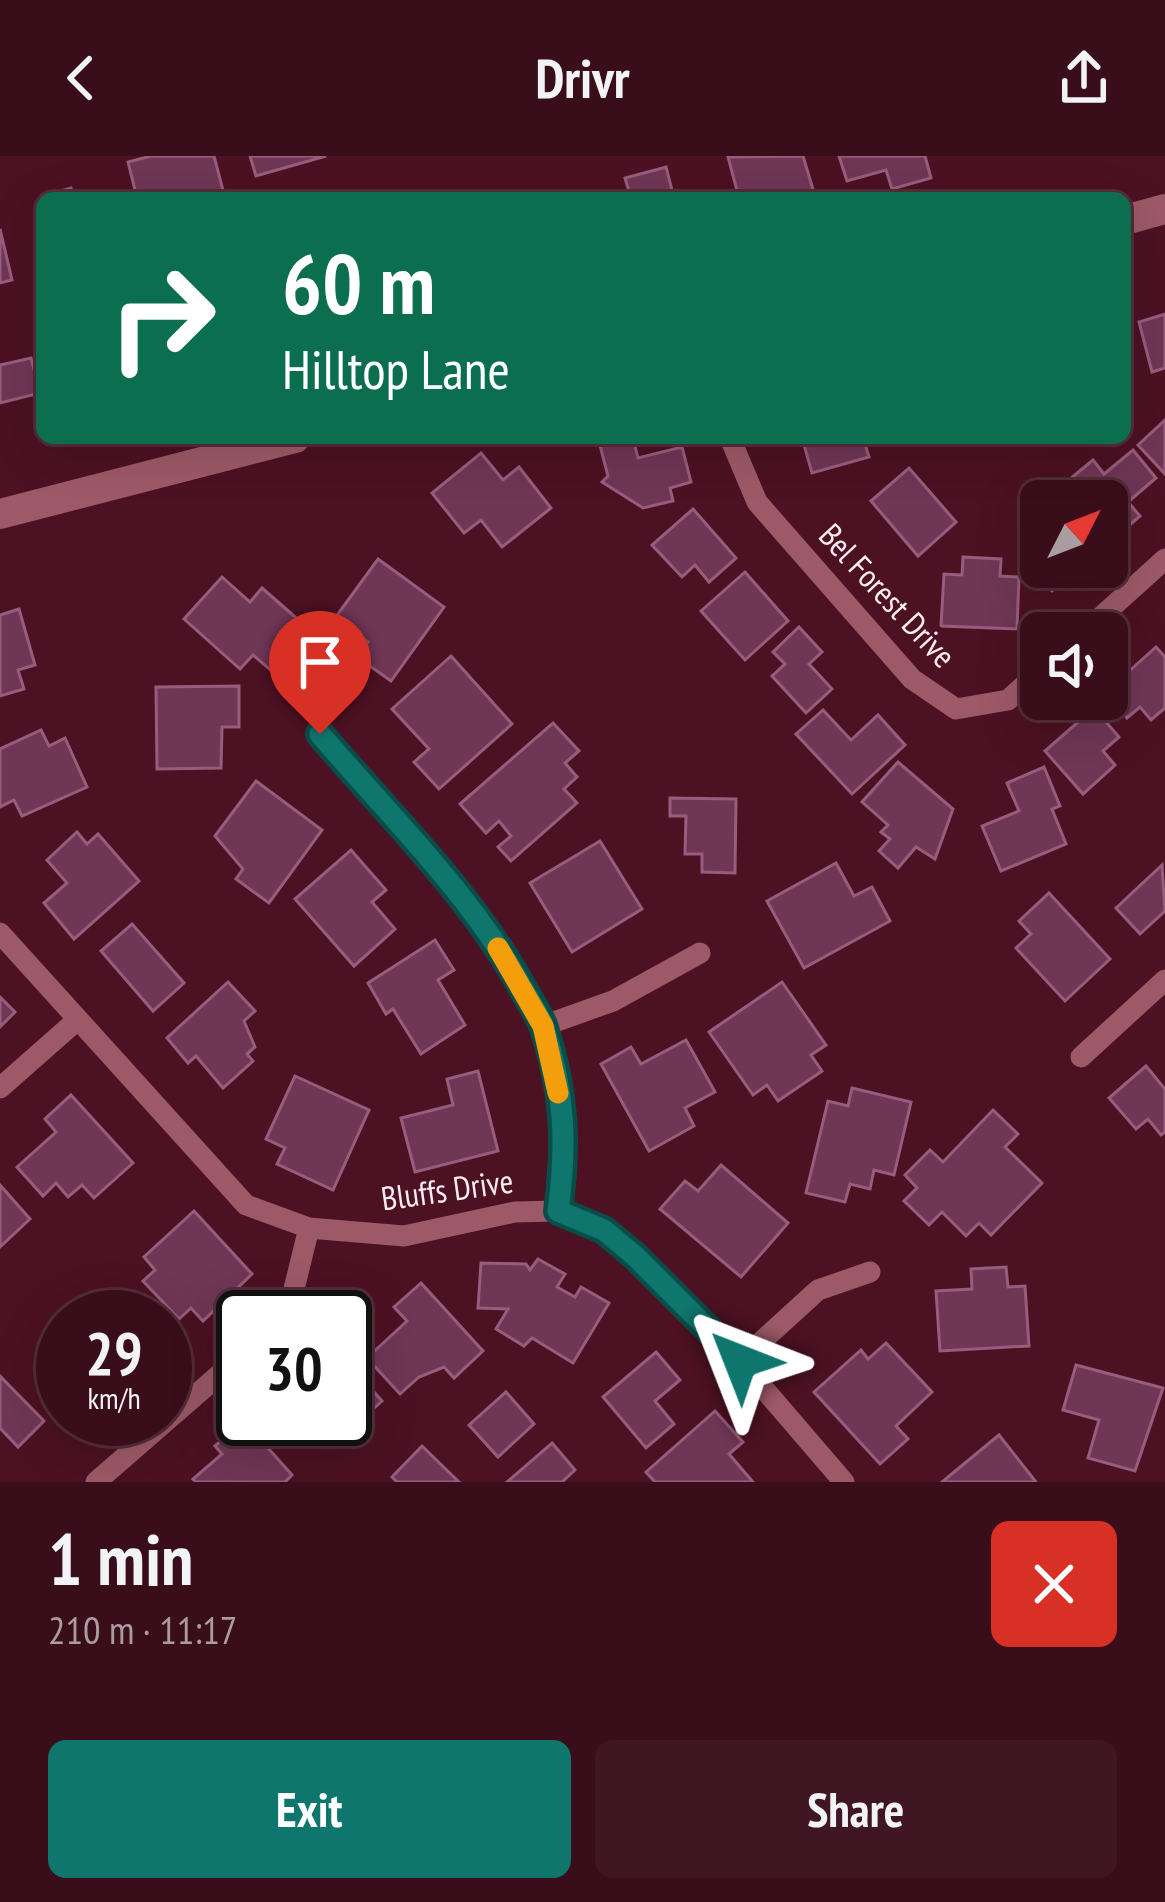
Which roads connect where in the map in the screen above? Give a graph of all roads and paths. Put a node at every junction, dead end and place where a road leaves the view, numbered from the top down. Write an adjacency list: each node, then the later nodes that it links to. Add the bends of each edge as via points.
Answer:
1 (1165, 209): 2 (street)
2 (1131, 218)
3 (272, 444): 5 (street)
4 (733, 444): 8 (street, Bel Forest Drive, via 757,502 912,680 956,709 1008,700)
5 (0, 514)
6 (1165, 559): 7 (street)
7 (1106, 612)
8 (1020, 689)
9 (320, 734): 14 (street, via 469,908)
10 (0, 933): 13 (street, Bluffs Drive)
11 (700, 953): 14 (street, via 613,1001)
12 (1165, 980): 15 (street)
13 (76, 1021): 16 (street); 18 (street, Bluffs Drive, via 246,1205)
14 (543, 1026): 17 (street, via 564,1117)
15 (1081, 1058)
16 (0, 1088)
17 (558, 1211): 18 (street, Bluffs Drive, via 404,1236); 21 (street, Bluffs Drive, via 620,1243)
18 (309, 1228): 20 (street)
19 (870, 1272): 21 (street, via 818,1290)
20 (294, 1290)
21 (740, 1361): 24 (street, Bluffs Drive)
22 (216, 1378): 23 (street)
23 (96, 1482)
24 (844, 1482)

